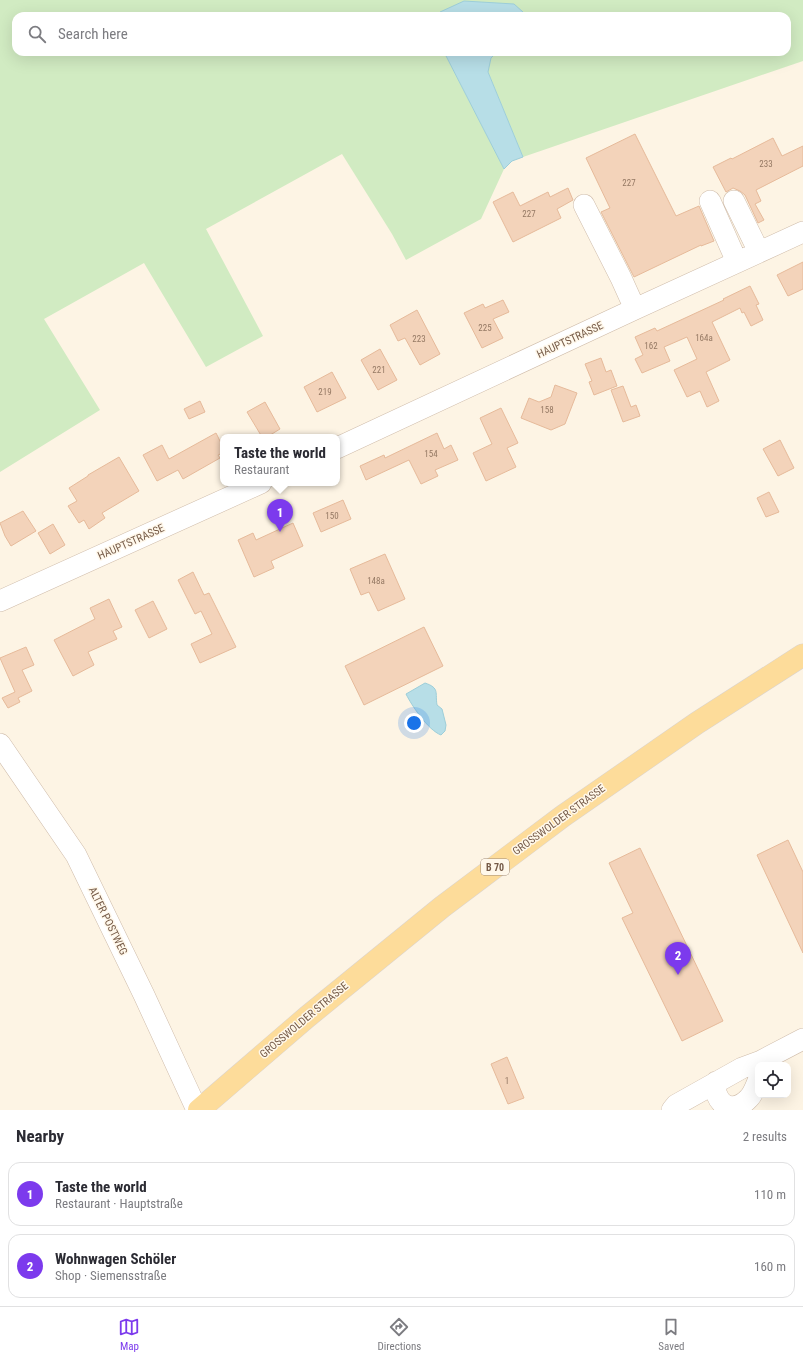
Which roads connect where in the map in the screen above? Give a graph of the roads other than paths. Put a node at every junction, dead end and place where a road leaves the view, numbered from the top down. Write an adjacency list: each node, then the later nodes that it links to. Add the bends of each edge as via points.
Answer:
1 (710, 201): 6 (street)
2 (734, 201): 5 (street)
3 (584, 205): 7 (street)
4 (803, 232): 5 (street, HAUPTSTRASSE)
5 (759, 252): 6 (street, HAUPTSTRASSE)
6 (737, 262): 7 (street, HAUPTSTRASSE)
7 (635, 309): 8 (street, HAUPTSTRASSE)
8 (340, 447)
9 (254, 486): 10 (street, HAUPTSTRASSE)
10 (0, 601)
11 (803, 655): 18 (main road, GROSSWOLDER STRASSE / B 70, via 697,723 569,812 442,907)
12 (0, 744): 18 (street, ALTER POSTWEG, via 76,855)
13 (803, 1039): 14 (street)
14 (763, 1062)
15 (755, 1065): 16 (street, via 742,1068)
16 (716, 1082): 17 (street, via 716,1094 722,1104 731,1108 740,1106 750,1097); 19 (street, via 676,1105)
17 (755, 1087)
18 (198, 1110)
19 (672, 1110)

